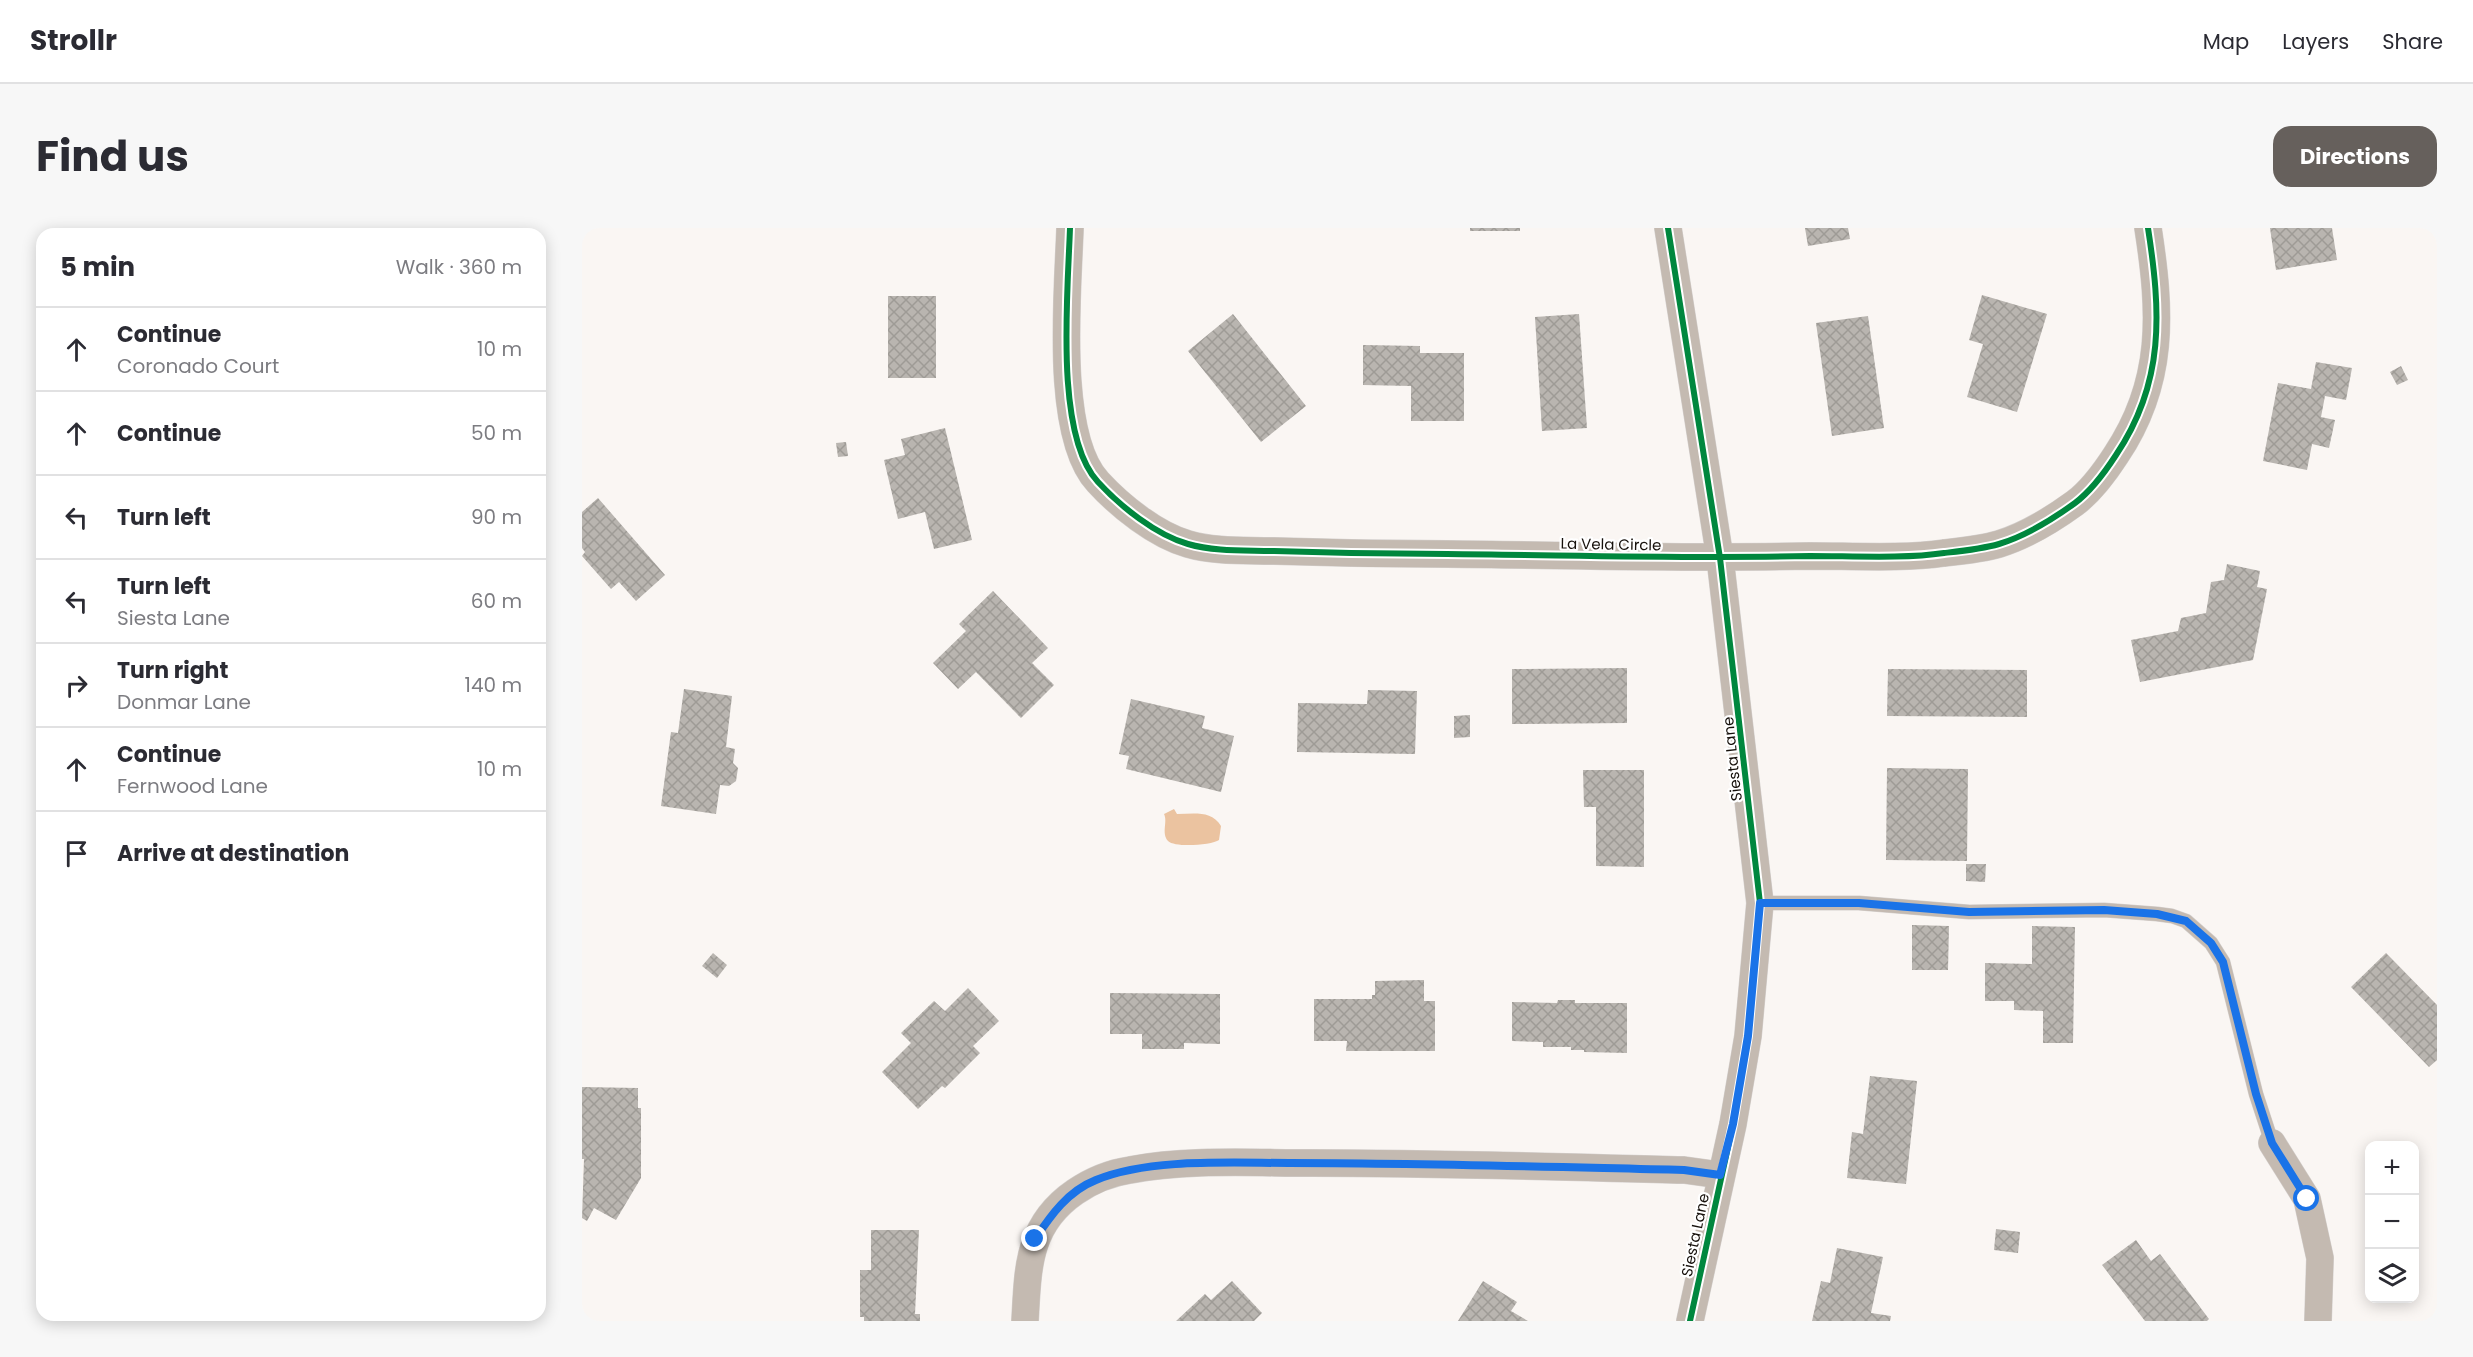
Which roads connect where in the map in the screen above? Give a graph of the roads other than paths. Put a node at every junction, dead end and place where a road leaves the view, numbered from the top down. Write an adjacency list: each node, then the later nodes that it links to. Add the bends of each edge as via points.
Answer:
1 (1070, 228): 4 (street, La Vela Circle, via 1068,381 1070,413 1078,443 1094,478 1120,505 1186,544 1220,550)
2 (1668, 228): 4 (street, Siesta Lane)
3 (2148, 228): 4 (street, La Vela Circle, via 2157,304 2157,347 2148,387 2132,431 2078,501 2038,526 1998,544 1940,554)
4 (1720, 558): 5 (street, Siesta Lane)
5 (1760, 903): 6 (lane, via 1859,903 1969,912 2104,910 2157,914 2186,921 2211,943 2223,962); 7 (street, Siesta Lane, via 1748,1036)
6 (2272, 1143): 10 (street, via 2307,1199 2319,1258)
7 (1720, 1175): 8 (street, via 1684,1170 1363,1163 1128,1170 1095,1180 1052,1212 1035,1239 1029,1261); 9 (street, Siesta Lane)
8 (1025, 1321)
9 (1690, 1321)
10 (2318, 1321)

